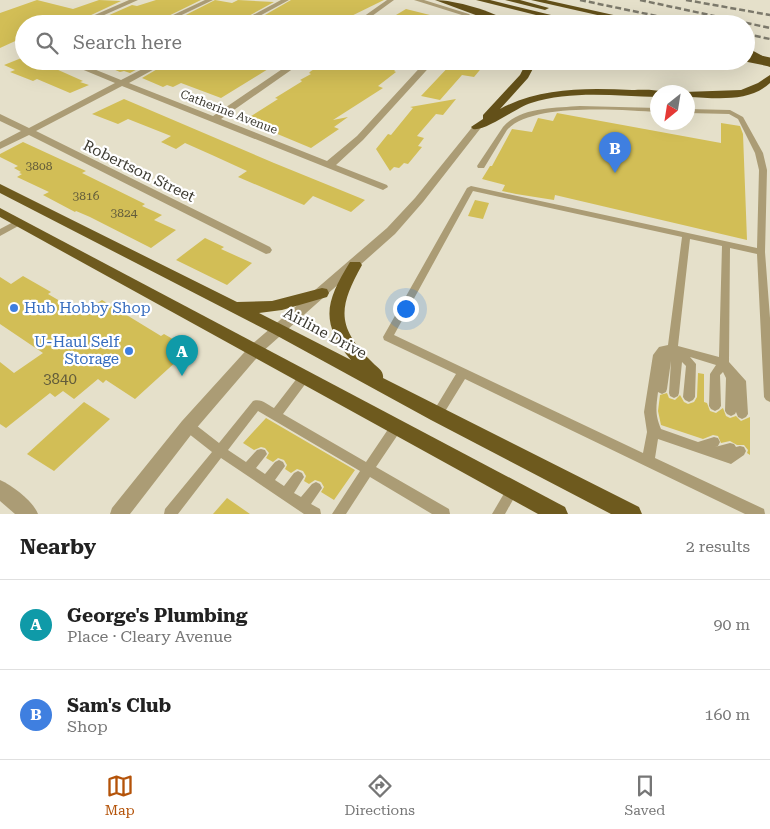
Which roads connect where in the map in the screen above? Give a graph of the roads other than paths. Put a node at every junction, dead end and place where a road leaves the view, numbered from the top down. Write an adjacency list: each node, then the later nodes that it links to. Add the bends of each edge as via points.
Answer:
1 (136, 0): 10 (street)
2 (210, 0): 11 (street)
3 (286, 0): 12 (street)
4 (391, 0): 13 (street)
5 (417, 0): 14 (street)
6 (439, 0): 15 (highway)
7 (480, 0): 16 (highway)
8 (509, 0): 17 (highway)
9 (535, 0): 18 (highway)
10 (99, 15)
11 (177, 15)
12 (257, 15)
13 (369, 15)
14 (467, 15)
15 (486, 15)
16 (545, 15)
17 (575, 15)
18 (607, 15)
19 (755, 52): 21 (highway)
20 (755, 55): 23 (highway)
21 (770, 55)
22 (755, 60): 23 (highway, bridge)
23 (770, 63)
24 (88, 70): 30 (street, Catherine Avenue)
25 (148, 70): 30 (street)
26 (287, 70): 36 (street)
27 (423, 70): 40 (street, via 360,138)
28 (527, 70): 37 (highway)
29 (770, 78): 32 (highway, via 749,92)
30 (121, 84): 36 (street, Catherine Avenue); 38 (street)
31 (650, 94): 37 (highway, via 550,96 526,101)
32 (695, 94)
33 (650, 110): 41 (lane, via 555,110 525,116 510,123)
34 (695, 111): 50 (lane, via 730,112 741,118 760,153 763,170)
35 (0, 117): 38 (street, Robertson Street)
36 (214, 120): 40 (street, Catherine Avenue)
37 (477, 127): 51 (street, via 419,200)
38 (27, 132): 39 (street); 49 (street, Robertson Street)
39 (0, 146)
40 (329, 165): 42 (street, Catherine Avenue)
41 (481, 166)
42 (383, 187)
43 (0, 188): 53 (highway, Airline Drive)
44 (0, 212): 45 (highway)
45 (19, 222): 46 (lane); 56 (highway)
46 (0, 234)
47 (686, 236): 48 (lane); 55 (lane); 58 (lane, via 471,188 388,337)
48 (726, 244): 50 (lane); 57 (lane)
49 (266, 250)
50 (761, 252): 63 (lane)
51 (354, 265): 52 (street); 60 (highway, via 340,292 337,317 340,330 343,339 361,361)
52 (322, 293): 53 (highway, via 276,307); 54 (street)
53 (230, 305): 54 (highway, Airline Drive)
54 (278, 329): 56 (street); 60 (highway, Airline Drive)
55 (673, 348): 57 (lane); 61 (lane, via 666,360); 62 (lane, via 677,362); 64 (lane, via 691,364); 71 (lane, via 662,350 658,355 650,412)
56 (256, 349): 59 (highway); 69 (street)
57 (724, 363): 65 (lane, via 715,374); 66 (lane, via 741,381)
58 (463, 373): 68 (lane); 76 (lane)
59 (305, 376): 67 (lane); 70 (highway)
60 (389, 389): 68 (highway, Airline Drive)
61 (662, 389)
62 (674, 393)
63 (770, 397)
64 (689, 398)
65 (715, 406)
66 (736, 412)
67 (276, 415): 74 (lane, via 257,404); 78 (lane, via 285,425 340,457)
68 (436, 415): 95 (highway, Airline Drive)
69 (188, 426): 74 (lane); 89 (street)
70 (397, 426): 78 (lane); 84 (highway)
71 (661, 430): 72 (lane, via 683,437 698,447); 76 (lane)
72 (715, 448): 73 (lane)
73 (736, 450)
74 (220, 451): 79 (lane); 90 (lane)
75 (261, 454): 79 (lane)
76 (648, 461): 96 (lane)
77 (279, 466): 81 (lane)
78 (367, 468): 87 (lane); 92 (lane)
79 (247, 470): 81 (lane)
80 (298, 477): 85 (lane)
81 (266, 482): 85 (lane)
82 (316, 488): 86 (lane)
83 (0, 490): 88 (street)
84 (513, 490): 93 (lane); 94 (highway)
85 (285, 495): 86 (lane)
86 (302, 506): 91 (lane)
87 (340, 512)
88 (28, 514)
89 (118, 514)
90 (170, 514)
91 (315, 514)
92 (444, 514)
93 (498, 514)
94 (558, 514)
95 (632, 514)
96 (759, 514)

